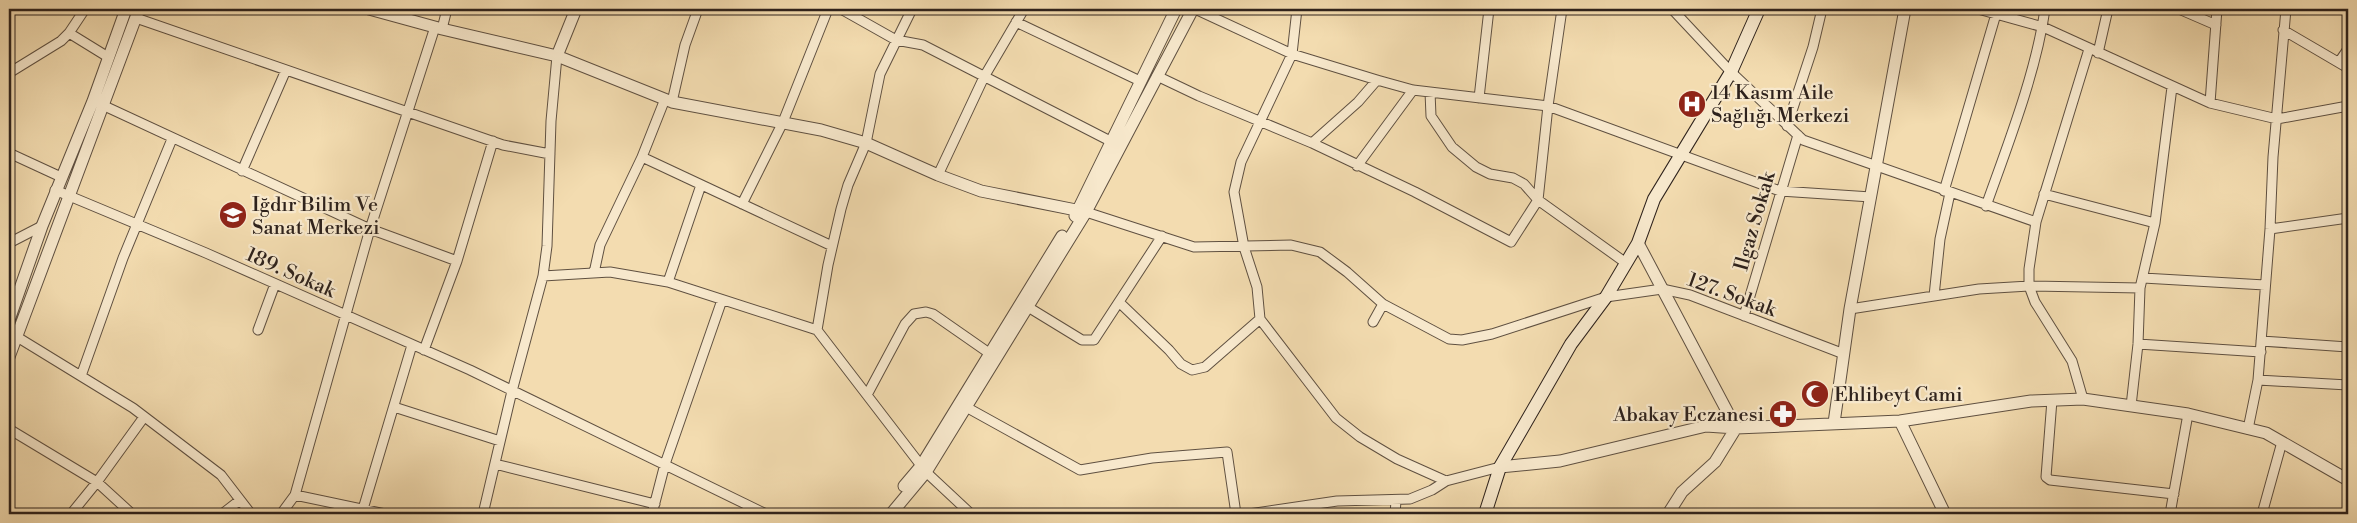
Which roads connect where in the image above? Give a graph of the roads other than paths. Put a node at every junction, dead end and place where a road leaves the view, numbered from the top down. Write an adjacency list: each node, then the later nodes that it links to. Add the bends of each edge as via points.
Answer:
1 (86, 9): 33 (street)
2 (126, 9): 39 (street)
3 (369, 9): 31 (street)
4 (447, 9): 31 (street)
5 (576, 9): 38 (street)
6 (698, 9): 53 (street)
7 (828, 9): 61 (street)
8 (841, 9): 34 (street)
9 (912, 9): 34 (street)
10 (1024, 9): 28 (street)
11 (1176, 9): 47 (street)
12 (1194, 9): 37 (street); 45 (street)
13 (1297, 9): 37 (street)
14 (1489, 9): 52 (street)
15 (1562, 9): 56 (street)
16 (1672, 9): 43 (street)
17 (1759, 9): 43 (main road)
18 (1822, 9): 62 (street)
19 (1905, 9): 73 (street)
20 (1978, 9): 27 (street)
21 (2045, 9): 30 (street)
22 (2108, 9): 36 (street)
23 (2179, 9): 29 (street)
24 (2217, 9): 29 (street)
25 (2286, 9): 32 (street)
26 (138, 13): 42 (street); 54 (street)
27 (1996, 14): 30 (street); 81 (street)
28 (1016, 22): 46 (street); 47 (street)
29 (2216, 25): 55 (street)
30 (2043, 27): 36 (street); 87 (street, via 2014,128)
31 (438, 28): 38 (street); 58 (street)
32 (2283, 30): 40 (street); 59 (street)
33 (69, 33): 39 (street); 44 (street)
34 (896, 40): 46 (street, via 923,45); 66 (street, via 880,74)
35 (2348, 49): 40 (street)
36 (2094, 51): 49 (street); 82 (street)
37 (1292, 54): 48 (street); 60 (street)
38 (557, 56): 53 (street); 70 (street)
39 (108, 57): 54 (street)
40 (2339, 62): 41 (street)
41 (2348, 68)
42 (286, 70): 58 (street); 75 (street)
43 (1731, 72): 62 (street); 71 (main road)
44 (9, 73)
45 (1157, 76): 60 (street); 68 (street)
46 (984, 77): 68 (street); 76 (street)
47 (1140, 80): 68 (street)
48 (1377, 80): 50 (street); 67 (street, via 1358,102)
49 (2172, 87): 55 (street); 91 (street)
50 (1413, 90): 51 (street); 74 (street)
51 (1430, 92): 52 (street); 85 (street, via 1431,116 1452,146 1476,167 1524,184)
52 (1479, 98): 56 (street)
53 (668, 100): 61 (street); 72 (street)
54 (98, 103): 64 (street); 77 (street); 83 (street)
55 (2210, 103): 59 (street)
56 (1548, 106): 71 (street); 85 (street)
57 (2348, 106): 59 (street)
58 (408, 112): 65 (street); 94 (street)
59 (2278, 119): 95 (street)
60 (1260, 120): 67 (street); 100 (street, via 1235,184)
61 (783, 122): 66 (street); 86 (street)
62 (1787, 126): 63 (street)
63 (1798, 135): 73 (street, via 1803,140); 80 (street, Ilgaz Sokak)
64 (172, 139): 75 (street); 92 (street)
65 (492, 141): 70 (street); 101 (street)
66 (866, 143): 76 (street); 99 (street, via 848,185)
67 (1312, 143): 74 (street)
68 (1115, 144): 88 (street)
69 (9, 153): 77 (street)
70 (550, 154): 104 (street)
71 (1680, 156): 80 (street); 98 (main road, via 1654,198)
72 (642, 157): 78 (street); 103 (street, via 600,246)
73 (1877, 164): 81 (street); 84 (street)
74 (1358, 166): 85 (street, via 1511,242)
75 (242, 171): 94 (street)
76 (938, 175): 88 (street, via 1012,199)
77 (61, 177): 79 (street)
78 (701, 185): 86 (street); 106 (street)
79 (55, 190): 83 (street, 189. Sokak); 93 (street)
80 (1780, 191): 84 (street); 120 (street, Ilgaz Sokak)
81 (1947, 192): 87 (street); 112 (street)
82 (2044, 194): 90 (street); 91 (street)
83 (69, 196): 92 (street, 189. Sokak); 126 (street)
84 (1871, 197): 118 (street)
85 (1538, 200): 102 (street)
86 (742, 204): 99 (street)
87 (1986, 206): 90 (street)
88 (1082, 212): 96 (street, 127. Sokak); 117 (street); 133 (street)
89 (2348, 218): 95 (street)
90 (2036, 222): 109 (street)
91 (2155, 223): 105 (street)
92 (137, 224): 107 (street, 189. Sokak); 136 (street)
93 (42, 226): 97 (street); 122 (street)
94 (370, 229): 101 (street); 119 (street)
95 (2270, 230): 108 (street)
96 (1162, 236): 100 (street, 127. Sokak, via 1194,247); 115 (street)
97 (9, 243)
98 (1638, 243): 102 (main road); 111 (street)
99 (832, 246): 125 (street)
100 (1244, 247): 116 (street, 127. Sokak, via 1291,245 1320,252); 121 (street, via 1257,287)
101 (457, 261): 131 (street)
102 (1626, 263): 113 (main road)
103 (594, 273): 104 (street); 106 (street, via 610,272)
104 (543, 276): 139 (street)
105 (2143, 278): 108 (street); 110 (street)
106 (668, 282): 114 (street)
107 (275, 284): 119 (street, 189. Sokak); 124 (street)
108 (2265, 285): 127 (street)
109 (2029, 286): 110 (street); 112 (street); 141 (street, via 2035,302 2072,361)
110 (2140, 288): 128 (street)
111 (1662, 289): 113 (street, 127. Sokak); 120 (street, 127. Sokak, via 1690,295); 150 (street)
112 (1934, 296): 118 (street)
113 (1606, 297): 116 (street, 127. Sokak, via 1518,328 1462,340 1449,339); 157 (main road, via 1571,344)
114 (722, 300): 125 (street); 156 (street)
115 (1120, 303): 117 (street, via 1094,340 1088,341); 121 (street, via 1181,364 1192,370 1204,367)
116 (1383, 304): 123 (street)
117 (1028, 306): 145 (street)
118 (1850, 309): 134 (street)
119 (345, 315): 129 (street, 189. Sokak); 163 (street)
120 (1744, 316): 134 (street, 127. Sokak)
121 (1260, 319): 160 (street, via 1336,418 1397,459)
122 (9, 320)
123 (1373, 322)
124 (258, 330)
125 (817, 330): 140 (street)
126 (13, 334): 135 (street); 136 (street)
127 (2261, 341): 130 (street); 132 (street)
128 (2138, 344): 132 (street); 143 (street)
129 (412, 345): 131 (street, 189. Sokak); 144 (street)
130 (2348, 347)
131 (424, 350): 139 (street, 189. Sokak)
132 (2260, 352): 137 (street)
133 (989, 353): 140 (street, via 933,314 914,314 905,324); 158 (street)
134 (1844, 354): 149 (street)
135 (9, 357)
136 (81, 376): 147 (street)
137 (2258, 380): 138 (street); 151 (street)
138 (2348, 386)
139 (512, 390): 153 (street); 156 (street, 189. Sokak)
140 (867, 395): 158 (street)
141 (2083, 399): 142 (street); 143 (street)
142 (2052, 400): 148 (street); 162 (street, via 2046,477)
143 (2131, 406): 146 (street)
144 (394, 407): 153 (street); 167 (street)
145 (966, 408): 158 (street); 180 (street, via 1080,470 1152,458 1227,452)
146 (2188, 414): 151 (street); 162 (street)
147 (144, 417): 161 (street); 164 (street, via 221,475)
148 (1900, 421): 149 (street); 185 (street)
149 (1834, 423): 150 (street)
150 (1736, 428): 157 (street, via 1706,426 1560,462); 184 (street, via 1715,462 1682,492)
151 (2248, 429): 154 (street, via 2266,433)
152 (9, 430): 161 (street)
153 (500, 441): 155 (street)
154 (2282, 442): 159 (street); 187 (street)
155 (495, 464): 166 (street); 174 (street)
156 (665, 464): 166 (street); 176 (street, 189. Sokak)
157 (1500, 467): 160 (street); 183 (main road)
158 (923, 469): 177 (street); 178 (street); 179 (street)
159 (2348, 480)
160 (1446, 481): 165 (street, via 1410,499)
161 (97, 482): 168 (street); 169 (street)
162 (2174, 494): 186 (street)
163 (295, 495): 167 (street); 172 (street)
164 (240, 500): 170 (street); 171 (street)
165 (1396, 501): 181 (street, via 1337,502); 182 (street)
166 (655, 504): 175 (street)
167 (363, 509): 173 (street)
168 (71, 514)
169 (132, 514)
170 (222, 514)
171 (251, 514)
172 (281, 514)
173 (386, 514)
174 (483, 514)
175 (652, 514)
176 (766, 514)
177 (882, 514)
178 (891, 514)
179 (971, 514)
180 (1236, 514)
181 (1249, 514)
182 (1395, 514)
183 (1485, 514)
184 (1668, 514)
185 (1945, 514)
186 (2170, 514)
187 (2262, 514)

